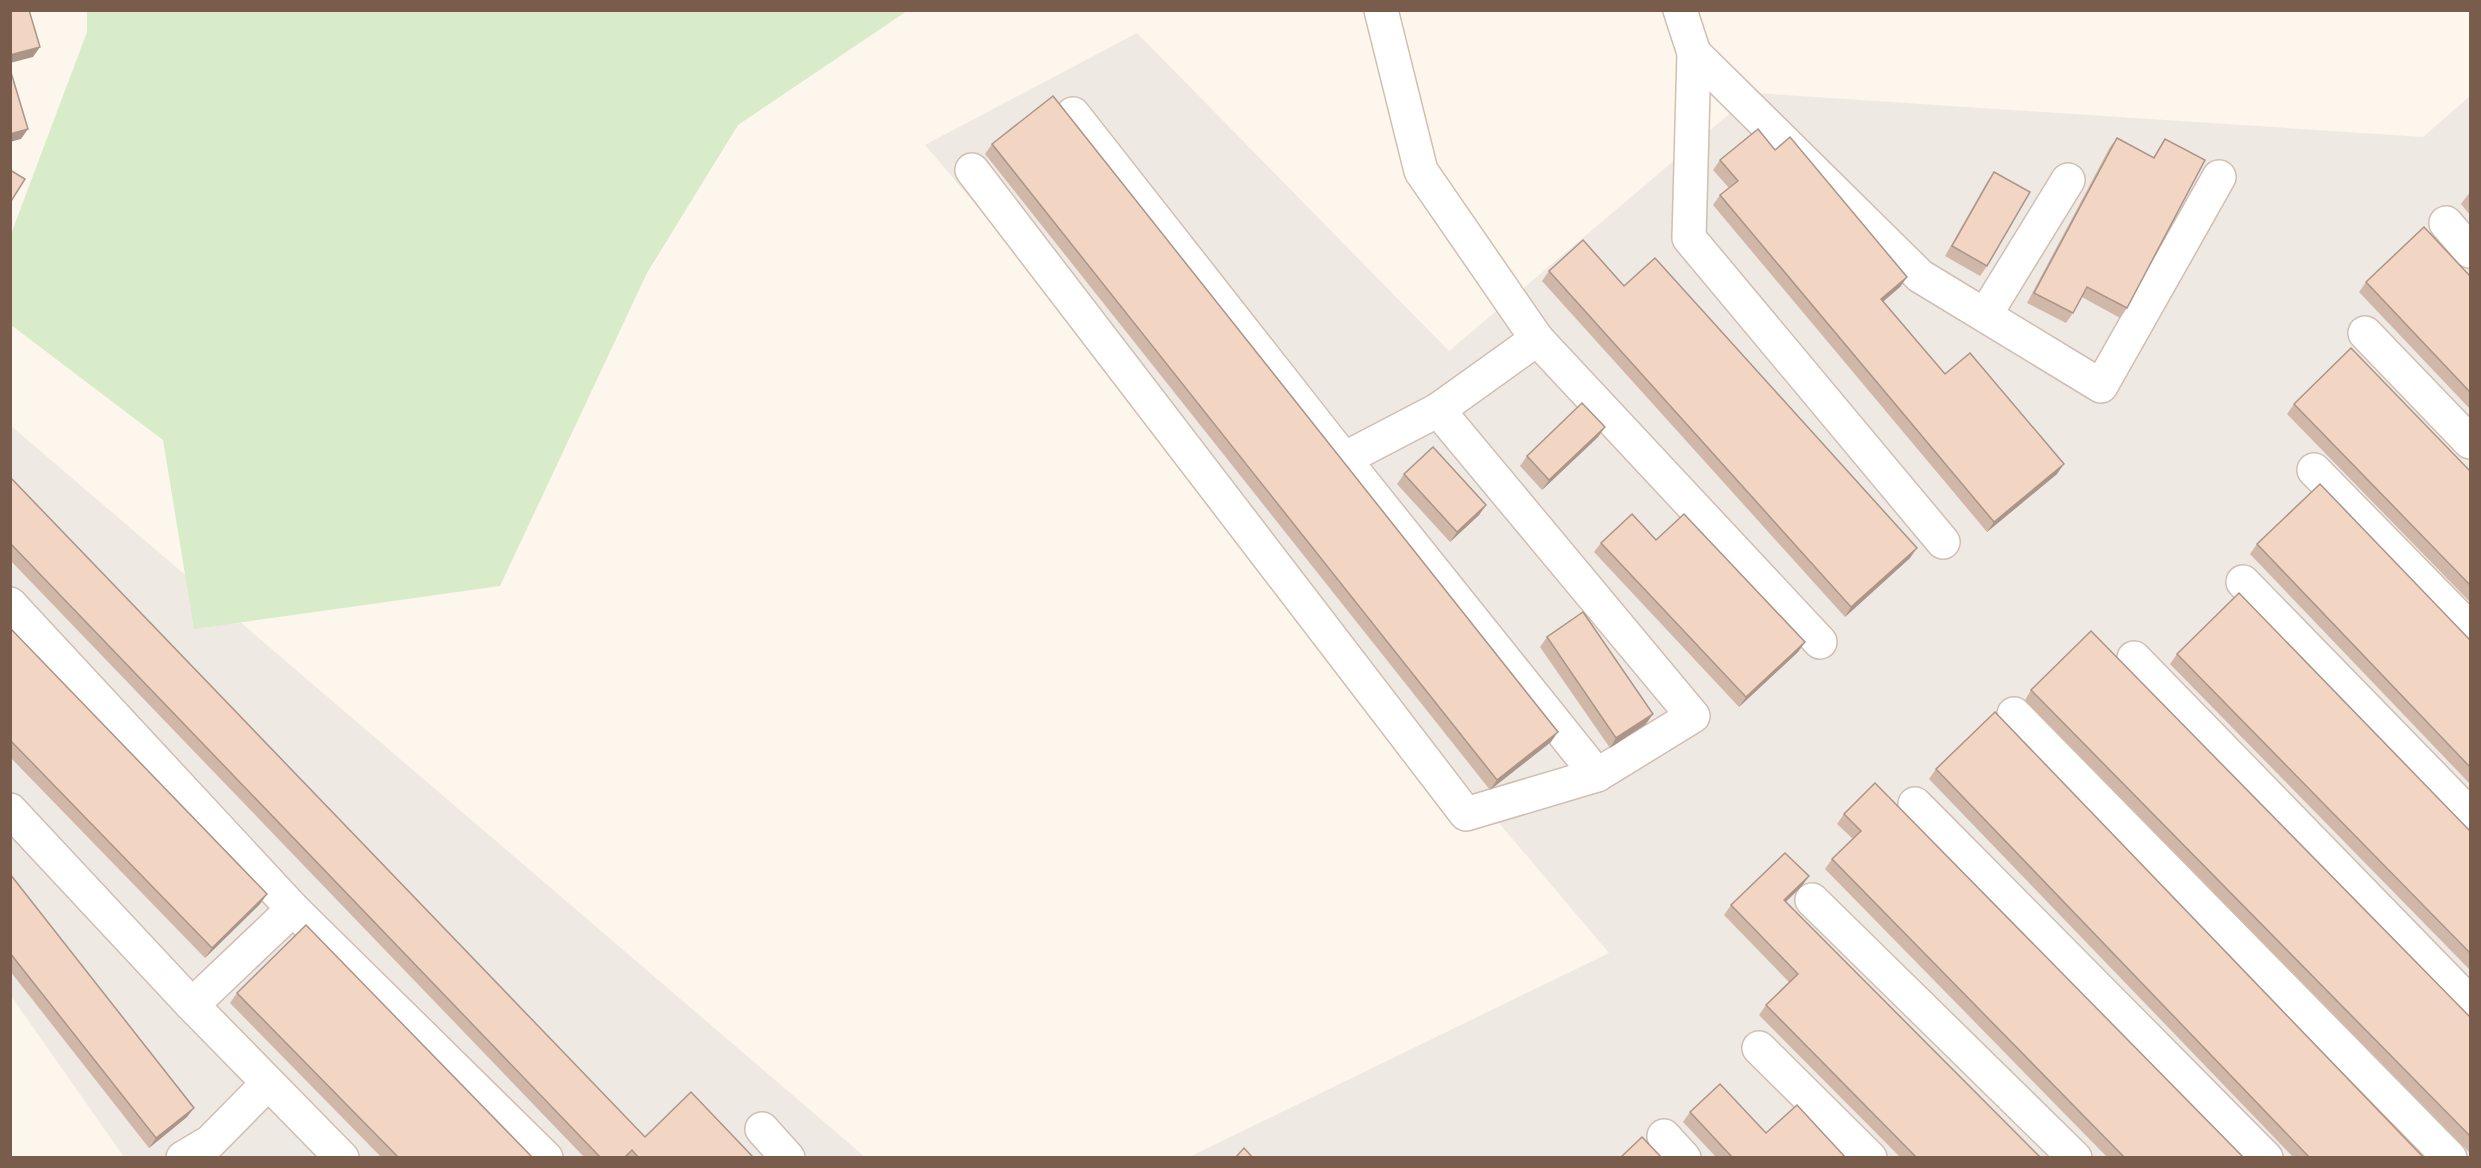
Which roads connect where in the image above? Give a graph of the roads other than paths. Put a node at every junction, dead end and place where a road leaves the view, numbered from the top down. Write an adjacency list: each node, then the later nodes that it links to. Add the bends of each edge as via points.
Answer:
1 (1381, 10): 12 (lane, via 1421,171)
2 (1680, 10): 3 (lane)
3 (1694, 53): 10 (lane, via 1920,276); 17 (lane, via 1689,238)
4 (1073, 114): 15 (lane)
5 (972, 170): 24 (lane, via 1466,814)
6 (2219, 177): 10 (lane, via 2101,386)
7 (2068, 180): 10 (lane)
8 (2446, 223): 9 (lane)
9 (2470, 251)
10 (1985, 315)
11 (2365, 333): 14 (lane)
12 (1537, 339): 13 (lane); 21 (lane)
13 (1438, 410): 15 (lane); 24 (lane, via 1694,716)
14 (2470, 442)
15 (1344, 459): 24 (lane)
16 (2314, 470): 20 (lane)
17 (1943, 542)
18 (2243, 582): 27 (lane)
19 (10, 604): 29 (lane)
20 (2470, 629)
21 (1820, 642)
22 (2134, 658): 30 (lane)
23 (2014, 714): 42 (lane)
24 (1597, 775)
25 (1915, 804): 41 (lane)
26 (10, 810): 31 (lane)
27 (2470, 815)
28 (1812, 900): 40 (lane)
29 (293, 909): 31 (lane); 37 (lane)
30 (2470, 1003)
31 (192, 1005): 33 (lane)
32 (1759, 1048): 39 (lane)
33 (268, 1083): 35 (lane); 36 (lane)
34 (762, 1129): 38 (lane)
35 (204, 1152)
36 (342, 1158)
37 (546, 1158)
38 (788, 1158)
39 (1870, 1158)
40 (2074, 1158)
41 (2266, 1158)
42 (2450, 1158)

